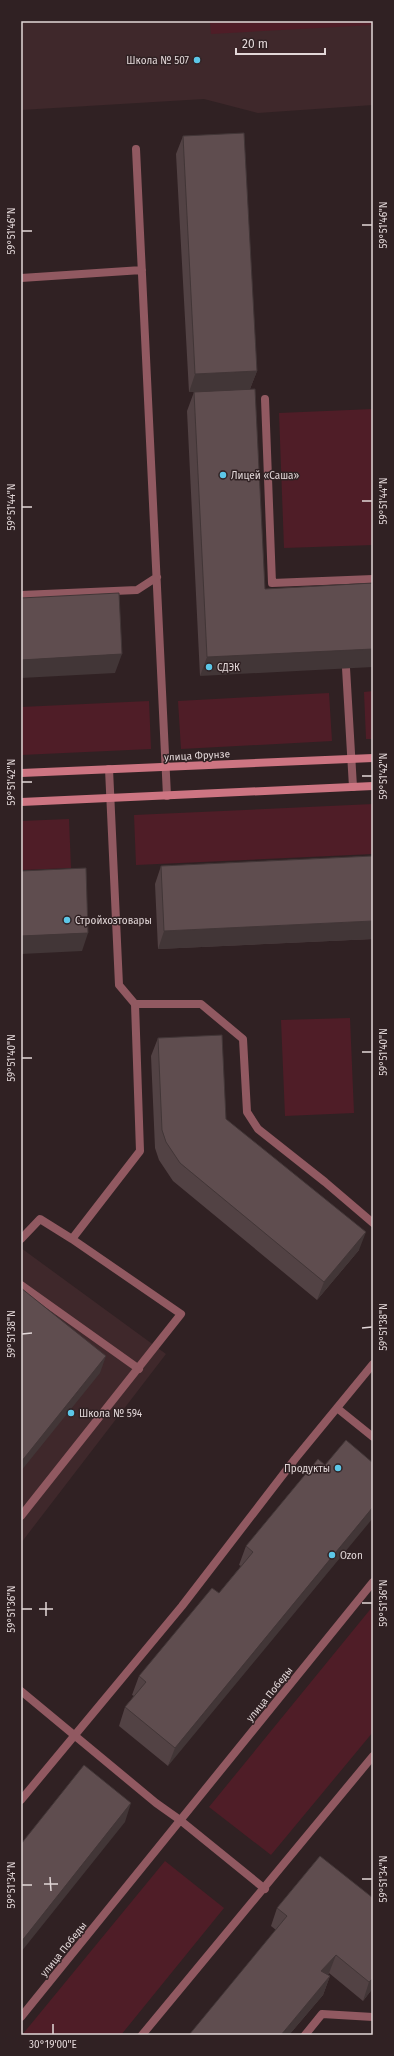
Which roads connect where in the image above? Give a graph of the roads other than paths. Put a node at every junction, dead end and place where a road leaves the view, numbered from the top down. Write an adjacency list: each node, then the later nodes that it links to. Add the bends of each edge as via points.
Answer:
1 (136, 149): 2 (street)
2 (142, 270): 3 (street); 5 (street)
3 (21, 278)
4 (266, 399): 6 (street, via 272,583 341,584)
5 (157, 577): 7 (street, via 137,590); 11 (street)
6 (373, 579)
7 (21, 595)
8 (346, 668): 10 (street)
9 (373, 758): 10 (street, улица Фрунзе)
10 (351, 759): 11 (street, улица Фрунзе); 15 (street)
11 (166, 767): 12 (street, улица Фрунзе); 16 (street)
12 (109, 769): 13 (street, улица Фрунзе); 17 (street)
13 (21, 773)
14 (373, 786): 15 (street)
15 (353, 787): 16 (street)
16 (167, 796): 17 (street)
17 (110, 798): 18 (street); 19 (street, via 119,985)
18 (21, 802)
19 (134, 1004): 20 (street, via 201,1004 243,1039 247,1112 258,1129); 22 (street, via 140,1151)
20 (373, 1224)
21 (21, 1239): 22 (street, via 40,1219)
22 (72, 1239): 25 (street, via 181,1314)
23 (21, 1285): 25 (street)
24 (373, 1364): 26 (street)
25 (139, 1369): 28 (street)
26 (338, 1408): 27 (street); 31 (street, via 295,1459 182,1606)
27 (373, 1437)
28 (21, 1516)
29 (373, 1582): 34 (street, улица Победы)
30 (21, 1691): 31 (street)
31 (74, 1736): 33 (street); 34 (street)
32 (373, 1756): 35 (street)
33 (21, 1800)
34 (180, 1820): 35 (street); 36 (street, улица Победы)
35 (264, 1889): 38 (street)
36 (21, 2017)
37 (373, 2017): 39 (street, via 322,2014)
38 (142, 2035)
39 (305, 2035)

